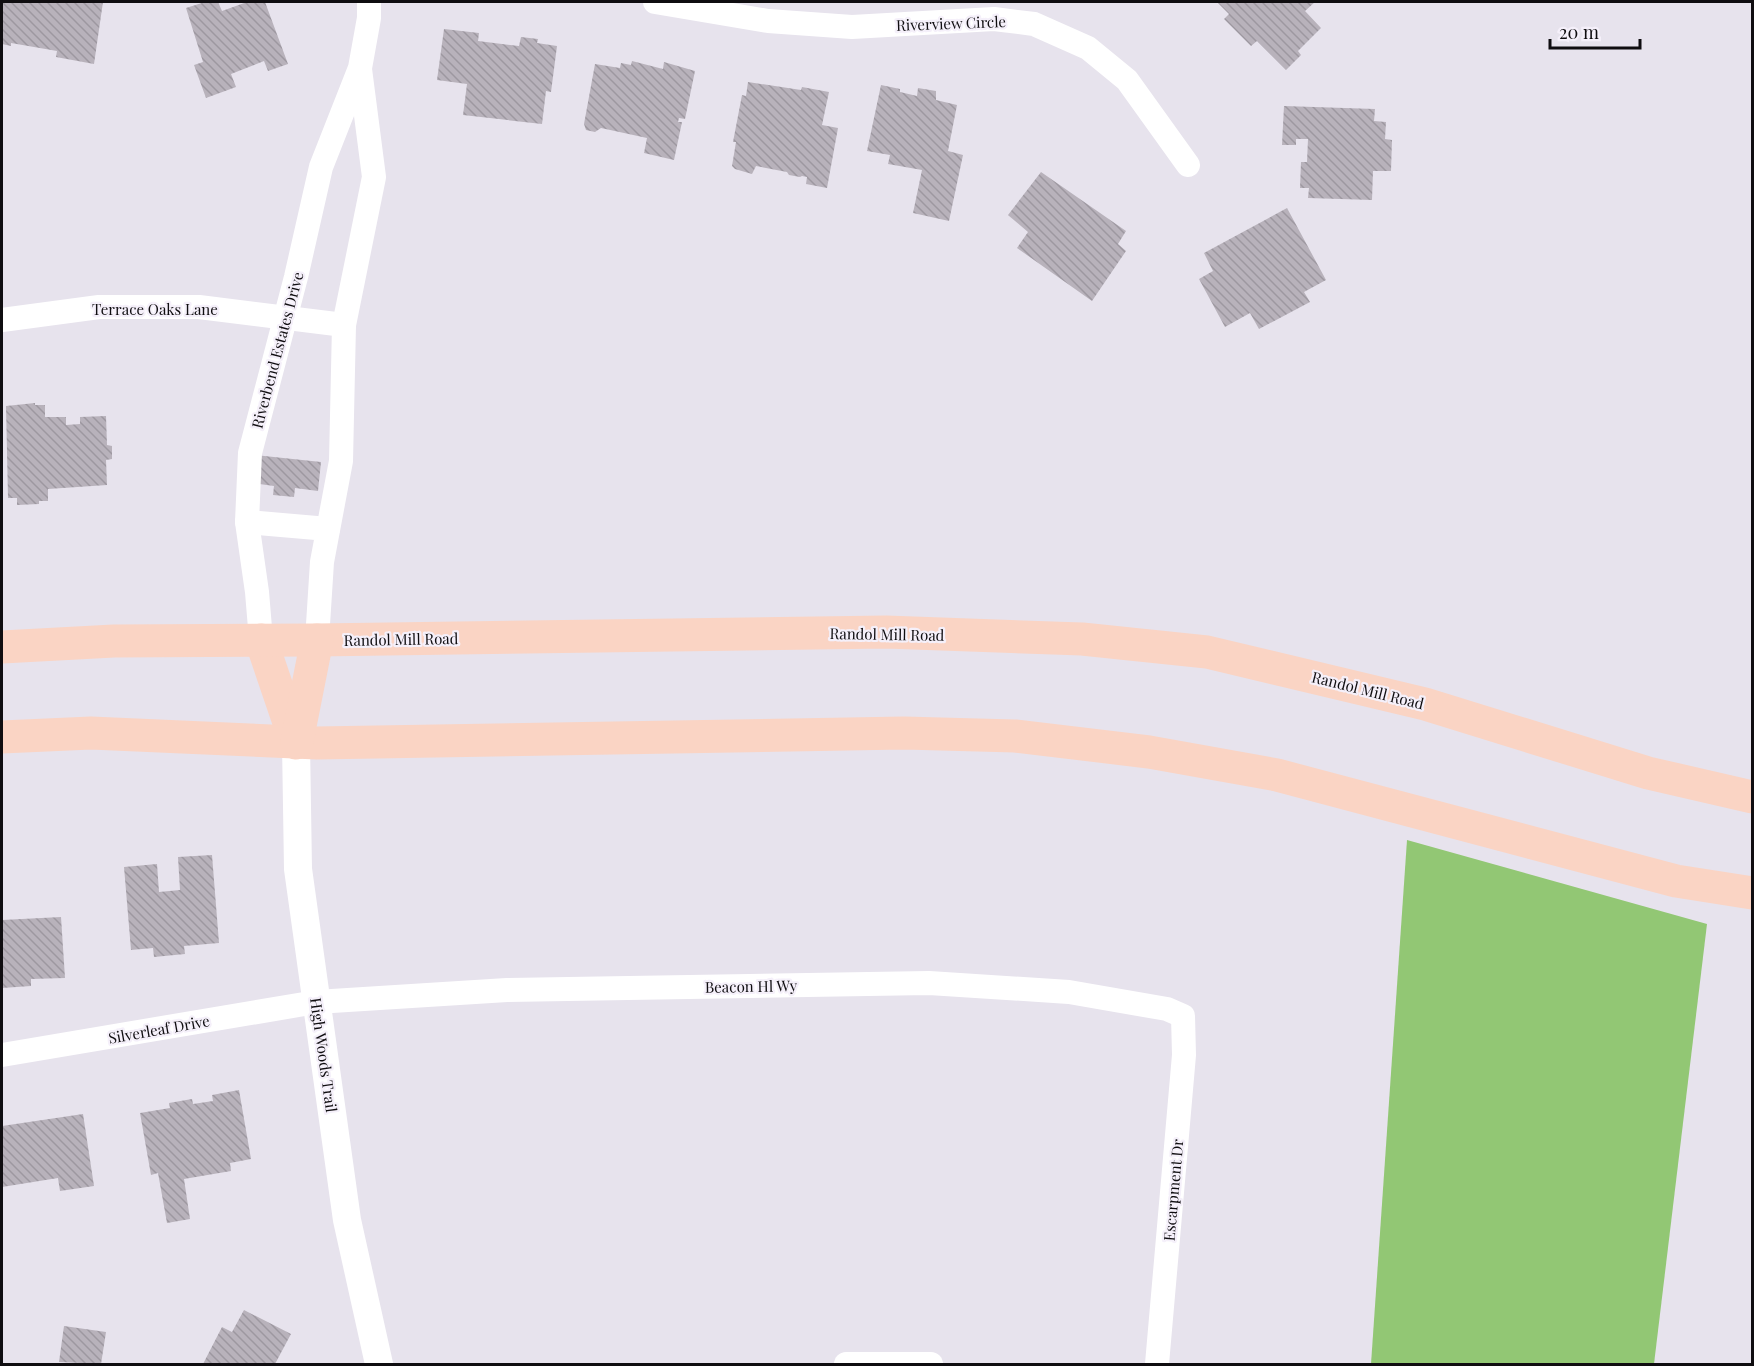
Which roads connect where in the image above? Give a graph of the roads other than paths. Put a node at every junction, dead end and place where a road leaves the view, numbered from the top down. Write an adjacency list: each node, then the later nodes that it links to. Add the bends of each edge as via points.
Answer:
1 (369, 2): 3 (street, Riverbend Estates Drive)
2 (655, 2): 4 (street, Riverview Circle, via 768,21 852,27 994,19 1034,24 1088,48 1127,80)
3 (360, 68): 5 (street, Riverbend Estates Drive, via 321,168); 7 (street, Riverbend Estates Drive, via 374,177)
4 (1188, 165)
5 (285, 317): 6 (street, Terrace Oaks Lane, via 199,307 99,307); 7 (street, Terrace Oaks Lane); 8 (street, Riverbend Estates Drive, via 250,453)
6 (2, 320)
7 (344, 324): 9 (street, Riverbend Estates Drive, via 341,461)
8 (247, 522): 9 (street); 10 (street, Riverbend Estates Drive)
9 (328, 529): 11 (street, Riverbend Estates Drive)
10 (261, 640): 11 (main road, Randol Mill Road); 12 (main road, Randol Mill Road); 14 (main road)
11 (317, 640): 14 (main road); 15 (main road, Randol Mill Road, via 886,632 1082,639 1207,652 1425,704 1648,773)
12 (2, 647)
13 (2, 737): 14 (main road, via 91,733)
14 (296, 743): 16 (main road, via 904,733 1015,736 1149,752 1277,775 1676,881); 17 (street, High Woods Trail, via 298,869)
15 (1752, 797)
16 (1752, 893)
17 (316, 1002): 18 (street, Beacon Hl Wy, via 507,990 929,983 1069,992 1167,1009); 19 (street, Silverleaf Drive); 20 (street, High Woods Trail, via 347,1220)
18 (1183, 1016): 23 (street, Escarpment Dr, via 1183,1084)
19 (2, 1055)
20 (379, 1365)
21 (846, 1365): 22 (street)
22 (931, 1365)
23 (1157, 1365)

